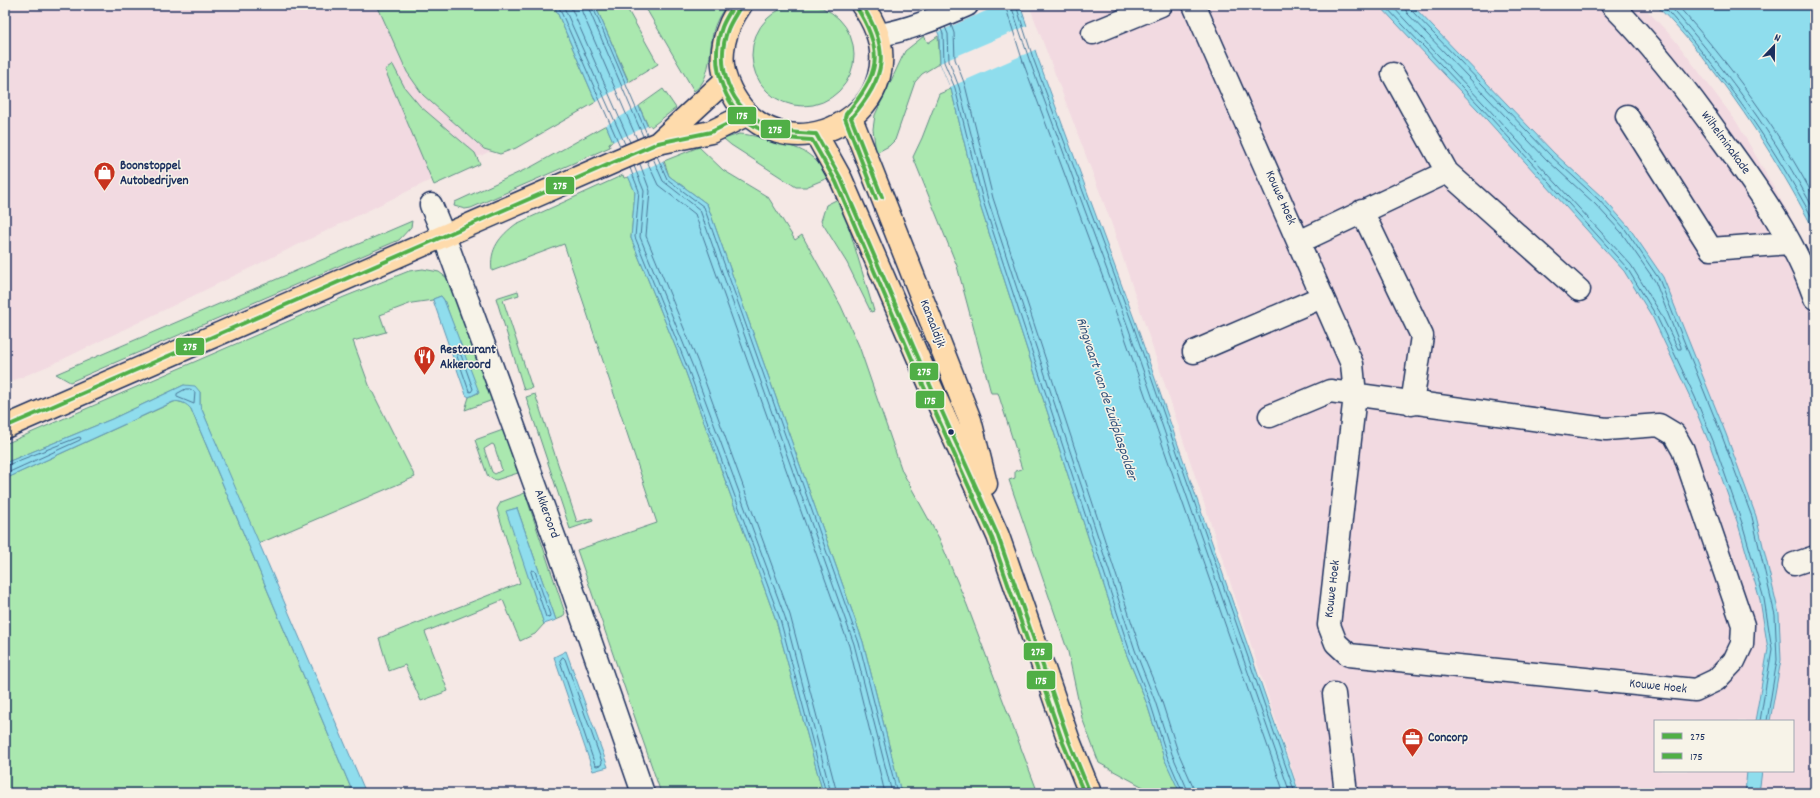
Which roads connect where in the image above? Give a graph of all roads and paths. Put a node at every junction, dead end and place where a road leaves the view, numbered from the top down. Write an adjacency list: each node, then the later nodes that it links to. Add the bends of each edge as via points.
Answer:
1 (741, 5): 10 (main road, via 730,23 723,46)
2 (862, 5): 8 (main road, via 872,18)
3 (967, 5): 8 (street, via 932,20)
4 (1161, 5): 7 (street)
5 (1194, 5): 20 (street, Kouwe Hoek)
6 (1612, 5): 21 (street, Wilhelminakade, via 1635,28 1690,94 1756,186)
7 (1093, 34)
8 (879, 35): 13 (main road, via 882,53 880,72 874,89 864,105)
9 (1393, 74): 16 (street)
10 (726, 80): 11 (main road, via 739,104); 15 (main road)
11 (748, 114): 14 (main road, via 773,130 801,135); 15 (main road, via 711,132)
12 (1627, 116): 21 (street, via 1711,249)
13 (851, 118): 14 (main road, via 841,126); 30 (main road, Kanaaldijk, via 970,420)
14 (816, 134): 30 (main road, Kanaaldijk, via 841,179)
15 (658, 143): 19 (main road)
16 (1447, 172): 18 (street); 22 (street)
17 (431, 205): 19 (street, Akkeroord)
18 (1362, 211): 20 (street); 27 (street, via 1422,336)
19 (444, 236): 29 (main road); 34 (street, Akkeroord, via 556,542)
20 (1299, 242): 23 (street, Kouwe Hoek)
21 (1790, 243): 24 (street, Wilhelminakade)
22 (1579, 290)
23 (1322, 297): 25 (street); 26 (street, Kouwe Hoek, via 1352,364)
24 (1815, 298)
25 (1194, 352)
26 (1355, 395): 27 (street, Kouwe Hoek); 27 (street, Kouwe Hoek, via 1329,625 1336,643 1350,655 1695,690 1716,680 1734,661 1742,644 1743,625 1683,450 1674,434 1660,425 1606,429); 28 (street, via 1330,391)
27 (1412, 404)
28 (1270, 416)
29 (5, 427)
30 (998, 536): 35 (main road, Kanaaldijk)
31 (1815, 557): 32 (street)
32 (1794, 564)
33 (1334, 694): 36 (street)
34 (643, 793)
35 (1090, 793)
36 (1346, 793)

